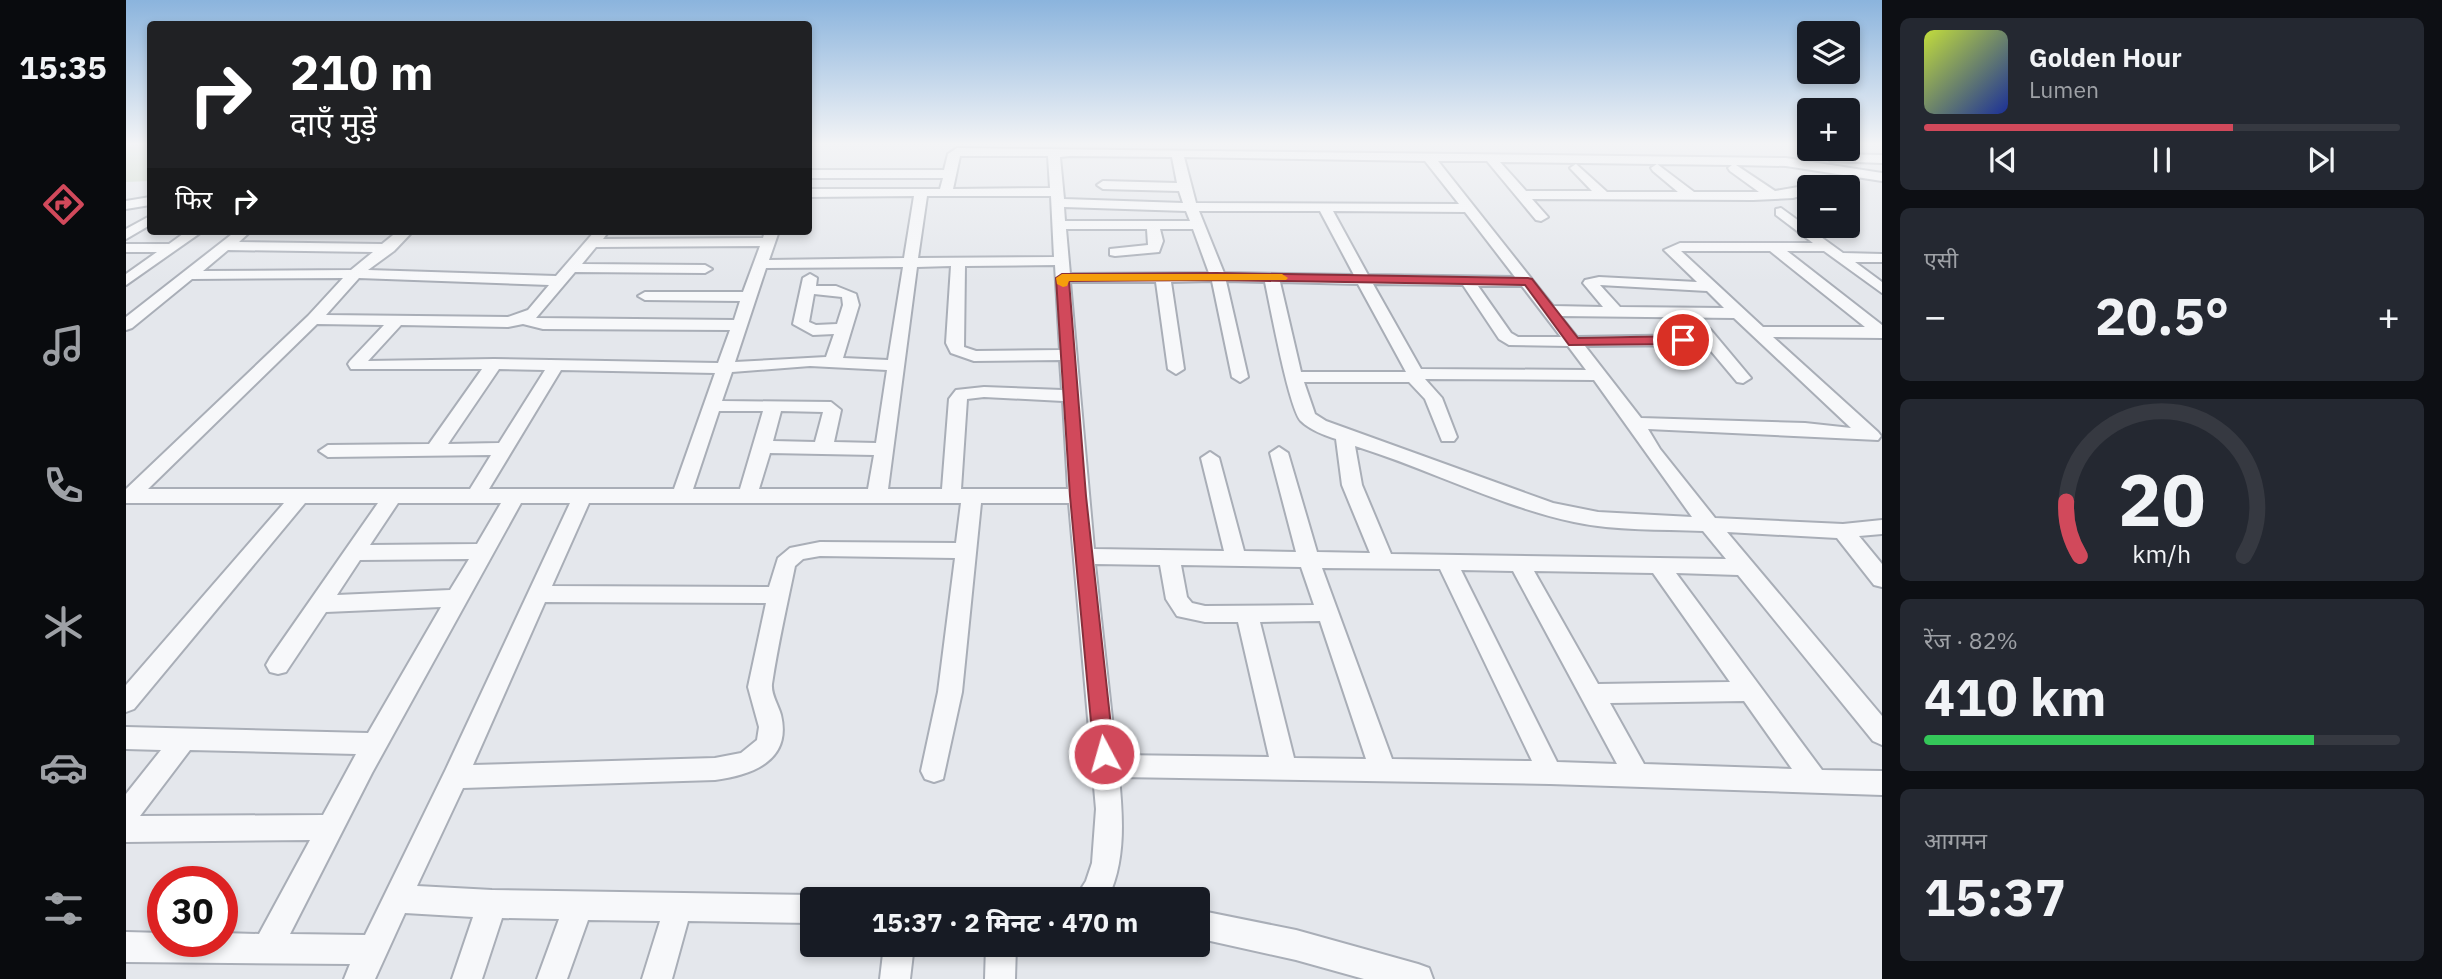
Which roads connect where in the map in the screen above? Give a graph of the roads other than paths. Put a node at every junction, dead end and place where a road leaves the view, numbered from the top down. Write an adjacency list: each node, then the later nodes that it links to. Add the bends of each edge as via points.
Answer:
1 (921, 191): 2 (street); 12 (street); 50 (street)
2 (929, 191)
3 (957, 191): 18 (street)
4 (1056, 191): 18 (street)
5 (1103, 191): 20 (street)
6 (1186, 191): 22 (street)
7 (1455, 191): 24 (street)
8 (1518, 191): 14 (street)
9 (1599, 191): 16 (street)
10 (1685, 191): 17 (street)
11 (1766, 191): 15 (street)
12 (812, 193)
13 (1797, 193): 15 (street)
14 (1522, 195): 16 (street); 26 (street)
15 (1772, 195): 17 (street)
16 (1604, 196): 17 (street)
17 (1691, 196)
18 (1057, 197): 20 (street); 28 (street)
19 (147, 202): 21 (street)
20 (1103, 204): 22 (street)
21 (126, 205)
22 (1192, 207): 23 (street); 31 (street)
23 (1324, 207): 24 (street); 66 (street)
24 (1468, 208): 69 (street)
25 (1782, 212): 42 (street)
26 (1541, 217)
27 (147, 222): 32 (street)
28 (1059, 225): 29 (street); 52 (street)
29 (1111, 225): 30 (street); 47 (street)
30 (1153, 225): 31 (street); 47 (street, via 1154,249)
31 (1199, 225): 63 (street)
32 (126, 235)
33 (190, 235): 44 (street)
34 (239, 235): 40 (street)
35 (346, 235): 45 (street)
36 (402, 235): 46 (street)
37 (597, 237): 39 (street); 55 (street)
38 (770, 237): 39 (street); 54 (street)
39 (718, 243): 57 (street)
40 (225, 246): 45 (street); 59 (street)
41 (1773, 247): 42 (street); 70 (street, via 1671,250); 88 (street)
42 (1827, 247): 48 (street)
43 (126, 248): 44 (street)
44 (172, 248): 60 (street)
45 (331, 248): 46 (street)
46 (389, 248): 58 (street)
47 (1115, 252): 61 (street)
48 (1841, 257): 49 (street); 71 (street)
49 (1882, 258)
50 (912, 261): 51 (street); 53 (street); 95 (street)
51 (958, 261): 52 (street); 91 (street, via 957,350 974,356)
52 (1061, 261): 64 (street)
53 (814, 263): 54 (street); 72 (street)
54 (760, 264): 75 (street)
55 (571, 268): 56 (street); 67 (street)
56 (660, 268): 57 (street); 73 (street)
57 (705, 269): 74 (street)
58 (355, 274): 59 (street); 67 (street); 80 (street)
59 (188, 275): 83 (street)
60 (129, 276)
61 (1120, 277): 62 (street); 64 (street)
62 (1163, 277): 63 (street); 97 (street)
63 (1217, 277): 65 (street); 100 (street)
64 (1062, 278): 91 (street)
65 (1271, 278): 66 (street); 101 (street)
66 (1365, 279): 68 (street); 98 (street)
67 (561, 281): 81 (street)
68 (1467, 281): 69 (street); 90 (street, via 1509,340)
69 (1528, 282): 76 (street)
70 (1709, 287): 77 (street, via 1590,284); 79 (street)
71 (1882, 289)
72 (807, 290): 86 (street, via 803,327); 86 (street, via 849,294 851,305)
73 (645, 296): 74 (street); 84 (street)
74 (692, 297): 75 (street)
75 (749, 297): 85 (street)
76 (1550, 311): 77 (street); 90 (street)
77 (1616, 312): 78 (street)
78 (1687, 313): 79 (street); 89 (street)
79 (1738, 313): 87 (street)
80 (313, 319): 82 (street); 122 (street)
81 (523, 319): 82 (street); 84 (street)
82 (397, 320): 93 (street, via 358,366)
83 (126, 325)
84 (630, 325): 85 (street)
85 (739, 326): 96 (street)
86 (843, 329): 92 (street)
87 (1757, 331): 88 (street); 109 (street)
88 (1881, 332)
89 (1710, 340): 90 (street); 102 (street)
90 (1574, 342): 99 (street)
91 (1068, 355): 103 (street)
92 (833, 362): 95 (street); 96 (street)
93 (494, 364): 94 (street); 114 (street)
94 (556, 365): 96 (street); 112 (street)
95 (895, 365): 113 (street)
96 (724, 368): 105 (street)
97 (1176, 369)
98 (1414, 375): 99 (street); 101 (street); 108 (street, via 1433,398)
99 (1599, 375): 106 (street)
100 (1240, 377)
101 (1294, 377): 107 (street, via 1307,417)
102 (1743, 377)
103 (1071, 396): 127 (street, via 962,394 958,399); 128 (street)
104 (774, 405): 105 (street); 110 (street); 111 (street, via 830,408)
105 (712, 406): 124 (street)
106 (1636, 423): 109 (street, via 1805,429); 129 (street)
107 (1344, 435): 129 (street, via 1542,509 1598,519); 139 (street, via 1352,485)
108 (1448, 437)
109 (1876, 437)
110 (762, 447): 111 (street); 125 (street)
111 (823, 448): 113 (street)
112 (504, 449): 114 (street); 119 (street)
113 (883, 449): 126 (street)
114 (434, 450): 115 (street)
115 (328, 451)
116 (1279, 453): 138 (street)
117 (1210, 458): 137 (street)
118 (393, 495): 119 (street); 123 (street); 134 (street)
119 (475, 495): 120 (street)
120 (515, 495): 121 (street); 132 (street)
121 (583, 495): 124 (street); 145 (street)
122 (128, 496): 123 (street)
123 (300, 496): 152 (street)
124 (681, 496): 125 (street)
125 (748, 496): 126 (street)
126 (877, 496): 127 (street)
127 (962, 496): 128 (street); 133 (street)
128 (1078, 496): 135 (street)
129 (1708, 523): 131 (street); 143 (street)
130 (1882, 527): 131 (street)
131 (1843, 531): 144 (street)
132 (484, 551): 134 (street); 147 (street)
133 (966, 551): 146 (street, via 807,550 785,563); 163 (street, via 950,692)
134 (354, 553): 148 (street)
135 (1084, 556): 136 (street); 160 (street)
136 (1169, 558): 137 (street); 150 (street, via 1177,599 1185,610)
137 (1236, 559): 138 (street)
138 (1309, 560): 139 (street); 149 (street)
139 (1384, 561): 140 (street)
140 (1447, 563): 141 (street); 164 (street)
141 (1520, 564): 142 (street); 154 (street)
142 (1659, 566): 143 (street); 153 (street)
143 (1744, 567): 156 (street)
144 (1881, 576)
145 (539, 594): 146 (street); 166 (street)
146 (779, 595): 166 (street, via 760,687 770,722 769,739 762,754 749,763 715,769)
147 (457, 598): 148 (street); 159 (street)
148 (320, 604): 151 (street)
149 (1328, 613): 150 (street); 162 (street)
150 (1247, 614): 161 (street)
151 (278, 665)
152 (134, 683): 155 (street)
153 (1750, 691): 154 (street); 167 (street)
154 (1591, 694): 165 (street)
155 (126, 702)
156 (1882, 734)
157 (126, 738): 158 (street)
158 (183, 740): 159 (street); 169 (street)
159 (375, 744): 170 (street)
160 (1105, 766): 161 (street); 172 (street, via 1109,809 1106,863)
161 (1284, 769): 162 (street)
162 (1383, 770): 164 (street)
163 (934, 771)
164 (1550, 773): 165 (street)
165 (1637, 776): 167 (street)
166 (455, 777): 173 (street)
167 (1817, 783): 168 (street)
168 (1882, 783)
169 (126, 814)
170 (331, 827): 171 (street); 179 (street)
171 (126, 829)
172 (1099, 887)
173 (397, 899): 174 (street); 180 (street)
174 (492, 904): 175 (street); 185 (street)
175 (579, 905): 176 (street); 186 (street)
176 (678, 907): 177 (street); 187 (street)
177 (800, 909)
178 (1210, 927): 190 (street)
179 (267, 949): 180 (street); 181 (street)
180 (373, 950): 184 (street)
181 (129, 952)
182 (898, 957): 188 (street)
183 (1001, 957): 189 (street)
184 (359, 979)
185 (467, 979)
186 (552, 979)
187 (657, 979)
188 (895, 979)
189 (1000, 979)
190 (1418, 979)

